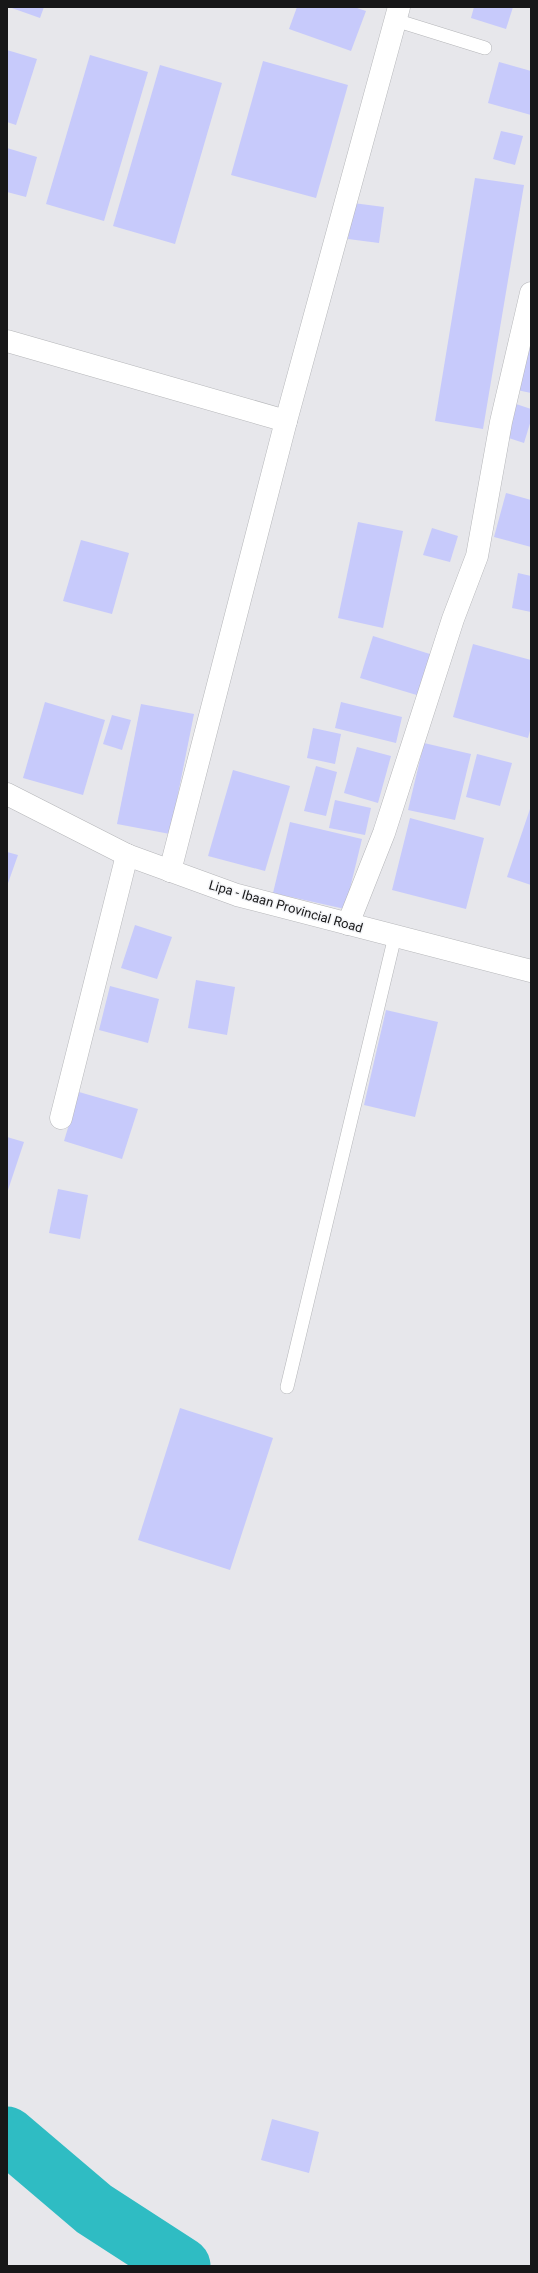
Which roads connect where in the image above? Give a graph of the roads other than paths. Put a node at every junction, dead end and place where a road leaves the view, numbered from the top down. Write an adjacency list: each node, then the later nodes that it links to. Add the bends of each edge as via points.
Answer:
1 (397, 14): 2 (lane); 5 (street)
2 (486, 48)
3 (531, 293): 9 (street, via 501,422 477,556 384,833)
4 (7, 341): 5 (street)
5 (286, 421): 8 (street)
6 (7, 794): 7 (street, Lipa - Ibaan Provincial Road)
7 (127, 855): 8 (street, Lipa - Ibaan Provincial Road); 12 (street)
8 (170, 871): 9 (street, Lipa - Ibaan Provincial Road, via 237,895)
9 (348, 924): 10 (street, Lipa - Ibaan Provincial Road)
10 (395, 936): 11 (street, Lipa - Ibaan Provincial Road); 13 (lane)
11 (531, 971)
12 (61, 1118)
13 (287, 1387)

